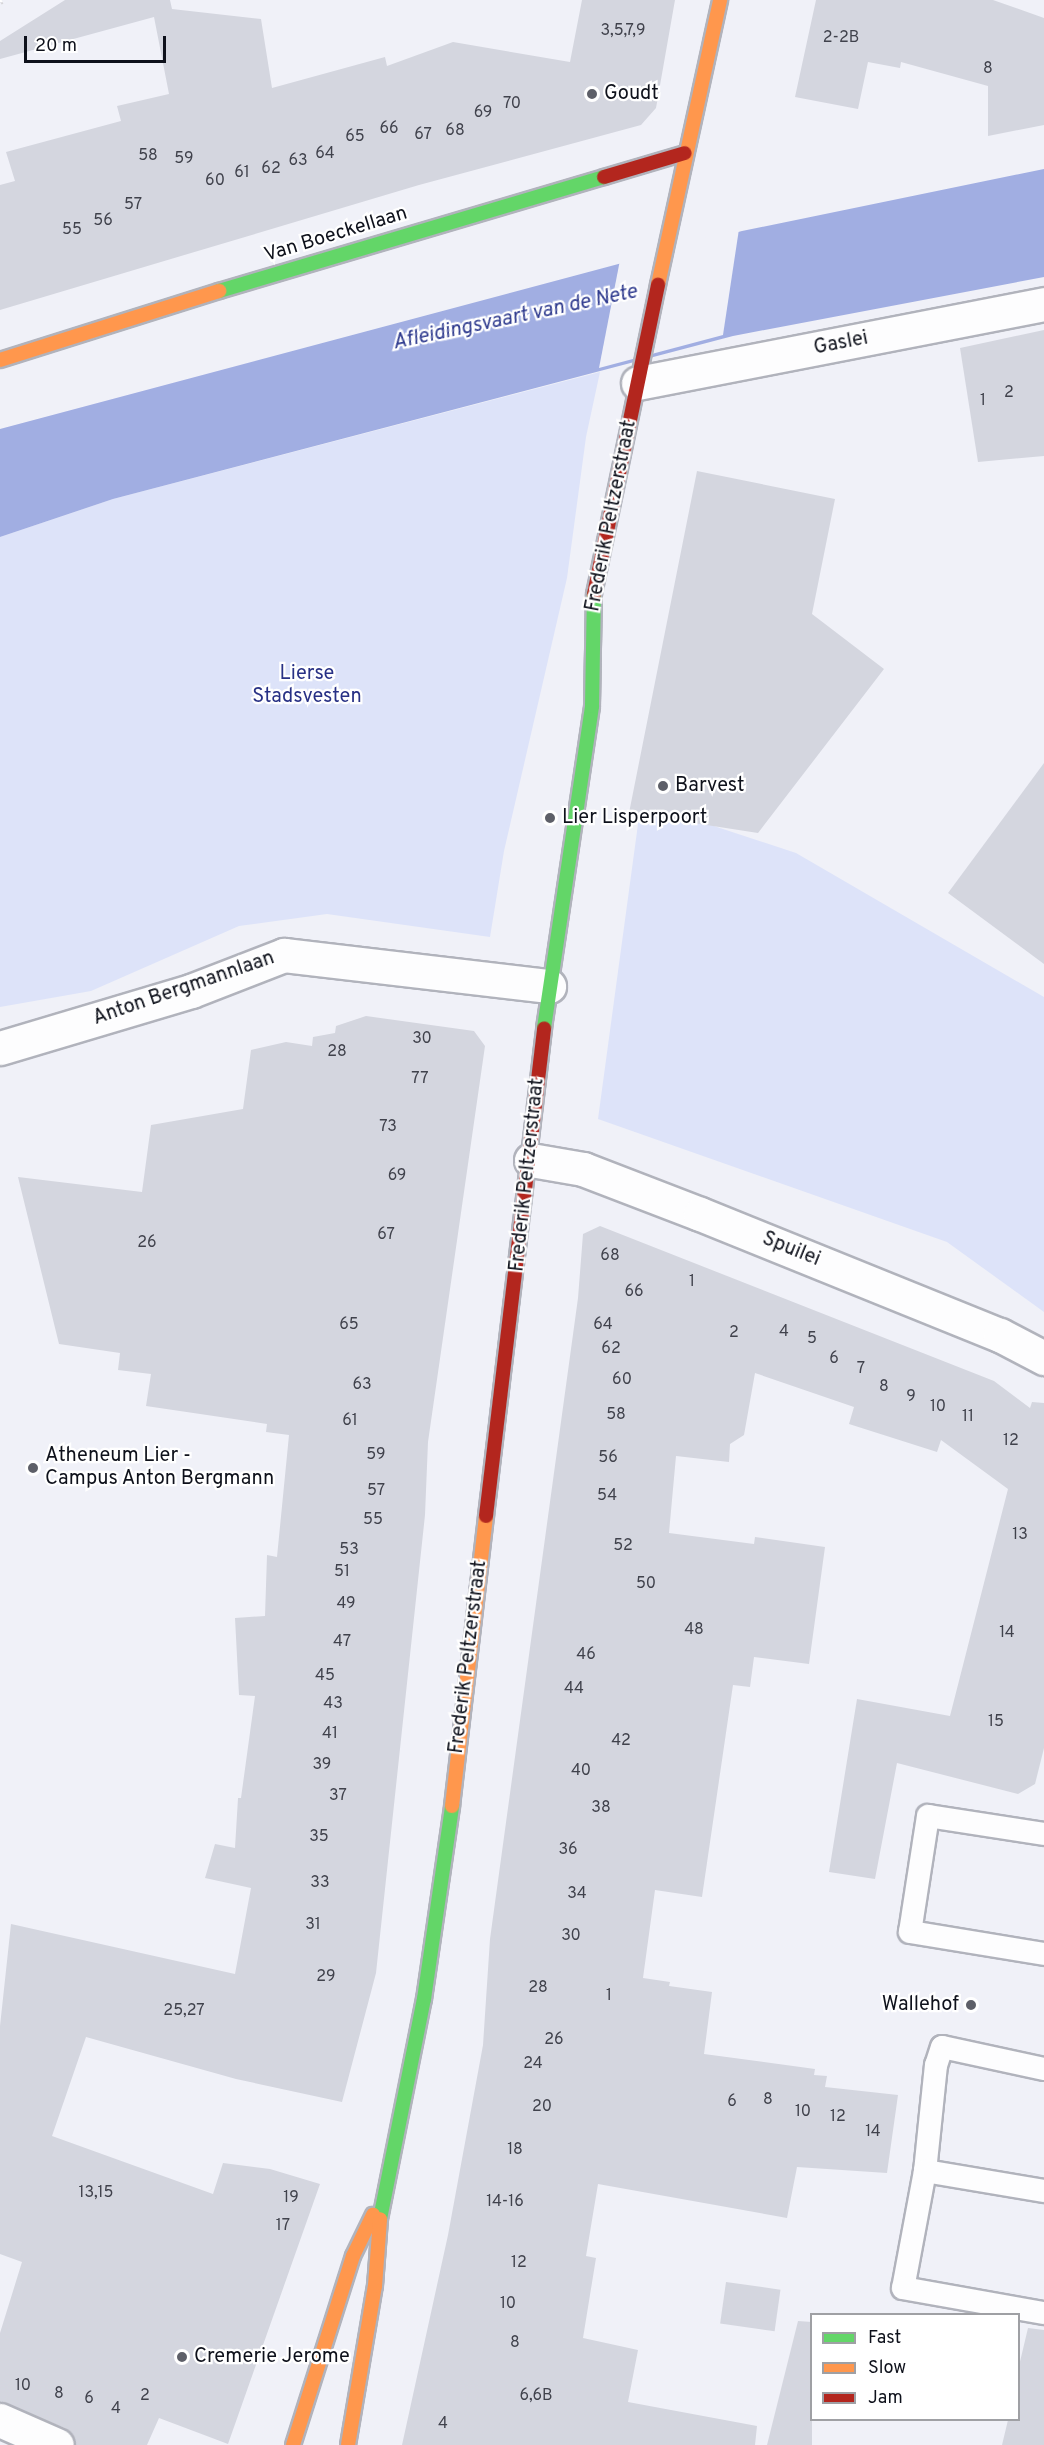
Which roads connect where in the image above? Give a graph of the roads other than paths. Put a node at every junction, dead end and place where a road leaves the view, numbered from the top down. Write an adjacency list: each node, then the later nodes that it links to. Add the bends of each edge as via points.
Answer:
1 (720, 0): 2 (street, Frederik Peltzerstraat)
2 (684, 153): 4 (street, Van Boeckellaan, via 161,308); 5 (street, Frederik Peltzerstraat)
3 (1044, 304): 5 (street, Gaslei)
4 (0, 360)
5 (640, 373): 6 (street, Frederik Peltzerstraat, via 591,610 592,706)
6 (549, 986): 7 (street, Anton Bergmannlaan, via 284,955 191,991); 8 (street, Frederik Peltzerstraat)
7 (0, 1048)
8 (531, 1160): 9 (street, Spuilei, via 583,1169 647,1193 1000,1335); 15 (street, Frederik Peltzerstraat, via 426,1987)
9 (1044, 1358)
10 (1044, 1834): 11 (lane, via 928,1816 910,1932)
11 (1044, 1954)
12 (1044, 2069): 13 (lane, via 942,2047 936,2065)
13 (925, 2171): 14 (lane); 16 (lane, via 903,2288)
14 (1044, 2191)
15 (381, 2200): 18 (street, Frederik Peltzerstraat, via 353,2256); 20 (street, Frederik Peltzerstraat, via 375,2286)
16 (1044, 2313)
17 (0, 2420): 19 (street)
18 (299, 2438)
19 (57, 2445)
20 (348, 2445)

